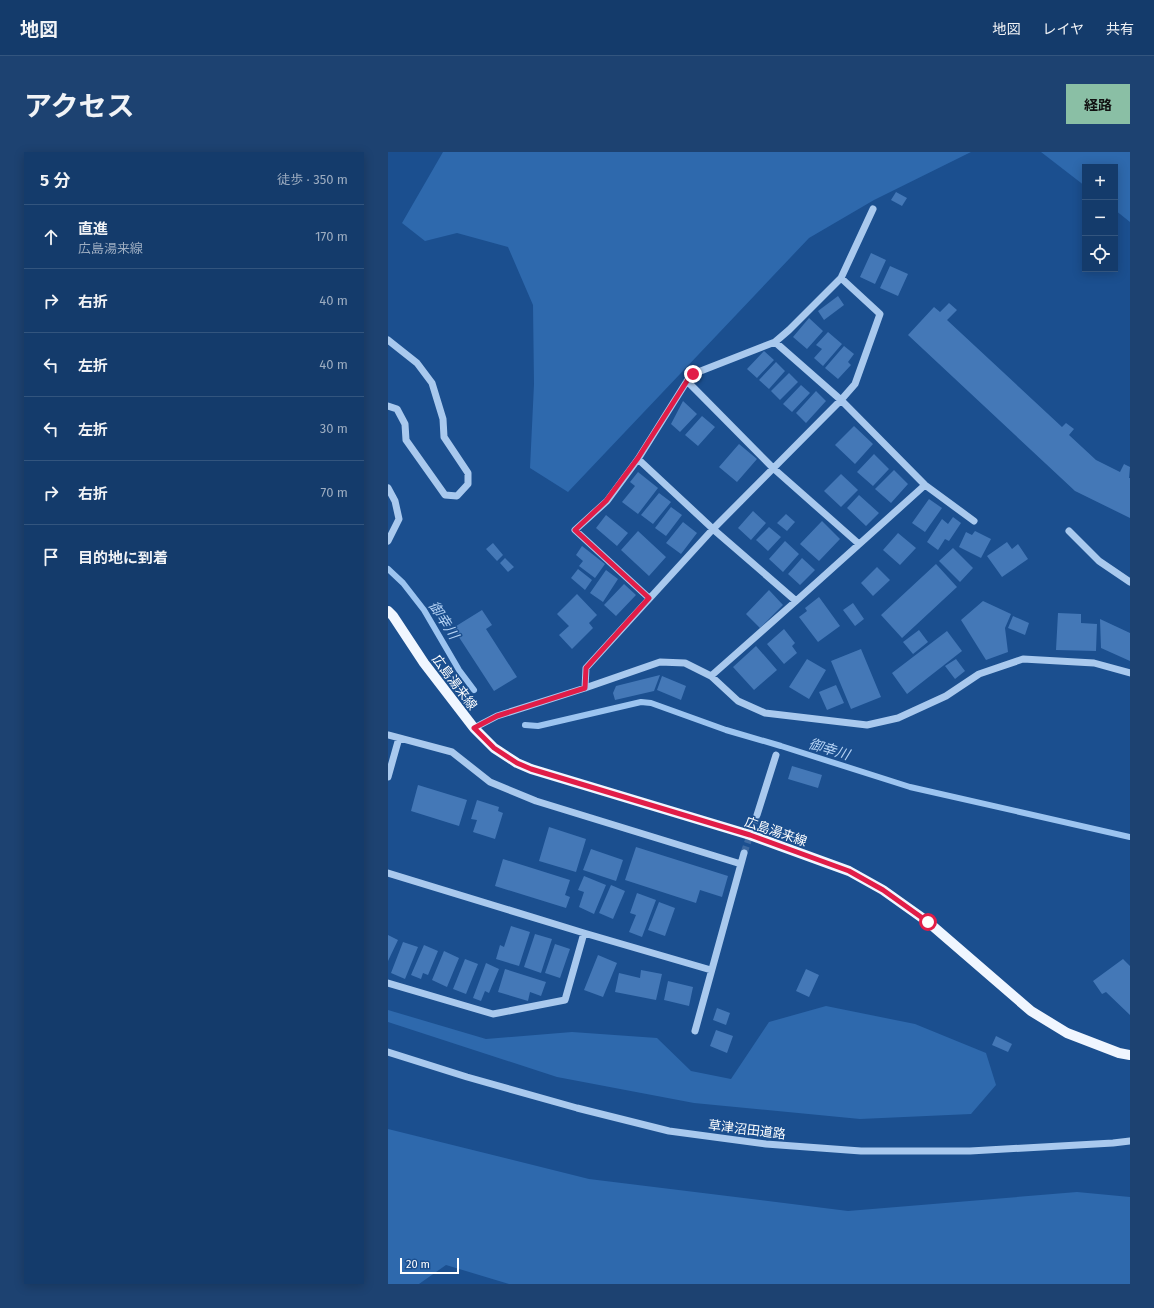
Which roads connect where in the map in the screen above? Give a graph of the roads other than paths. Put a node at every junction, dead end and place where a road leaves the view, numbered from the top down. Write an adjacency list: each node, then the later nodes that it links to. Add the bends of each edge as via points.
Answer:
1 (873, 209): 2 (street)
2 (841, 278): 4 (street); 6 (street, via 880,314 855,384)
3 (388, 340): 7 (street, via 417,363 432,383 443,419 444,438 468,473 468,484 457,496 445,495 406,440 405,424 397,408)
4 (775, 342): 5 (street, via 693,374); 6 (street)
5 (687, 381): 8 (street); 9 (street)
6 (841, 400): 9 (street); 10 (street)
7 (388, 406)
8 (638, 458): 13 (street); 18 (street, via 606,501 575,530)
9 (773, 468): 13 (street); 16 (street)
10 (925, 485): 12 (street); 16 (street)
11 (388, 488): 15 (street, via 395,501 399,519)
12 (974, 521)
13 (713, 529): 18 (street); 19 (street)
14 (1069, 531): 17 (street, via 1099,561)
15 (388, 540)
16 (859, 544): 19 (street)
17 (1130, 582)
18 (649, 598): 23 (street, via 586,668)
19 (796, 601): 22 (street)
20 (388, 611): 24 (main road, 広島湯来線)
21 (1130, 673): 22 (street, via 1094,663 1023,658 979,674 946,696 898,718 867,725 764,713 738,701)
22 (711, 676): 23 (street, via 685,663 660,662)
23 (585, 688): 24 (street, via 497,716)
24 (474, 728): 38 (main road, 広島湯来線, via 494,748 531,769 750,835 849,871 883,890 928,922 1031,1011 1067,1033)
25 (388, 735): 26 (street)
26 (399, 738): 28 (street); 31 (street, via 452,752 490,782 536,801)
27 (776, 755): 29 (street)
28 (388, 778)
29 (757, 815)
30 (744, 853): 31 (street)
31 (741, 864): 34 (street)
32 (388, 873): 33 (street)
33 (584, 933): 34 (street); 35 (street, via 565,1000 493,1014)
34 (711, 970): 36 (street)
35 (388, 983)
36 (695, 1031)
37 (388, 1052): 39 (street, 草津沼田道路, via 577,1108 669,1131 766,1144 861,1151 970,1151)
38 (1130, 1055)
39 (1130, 1142)

